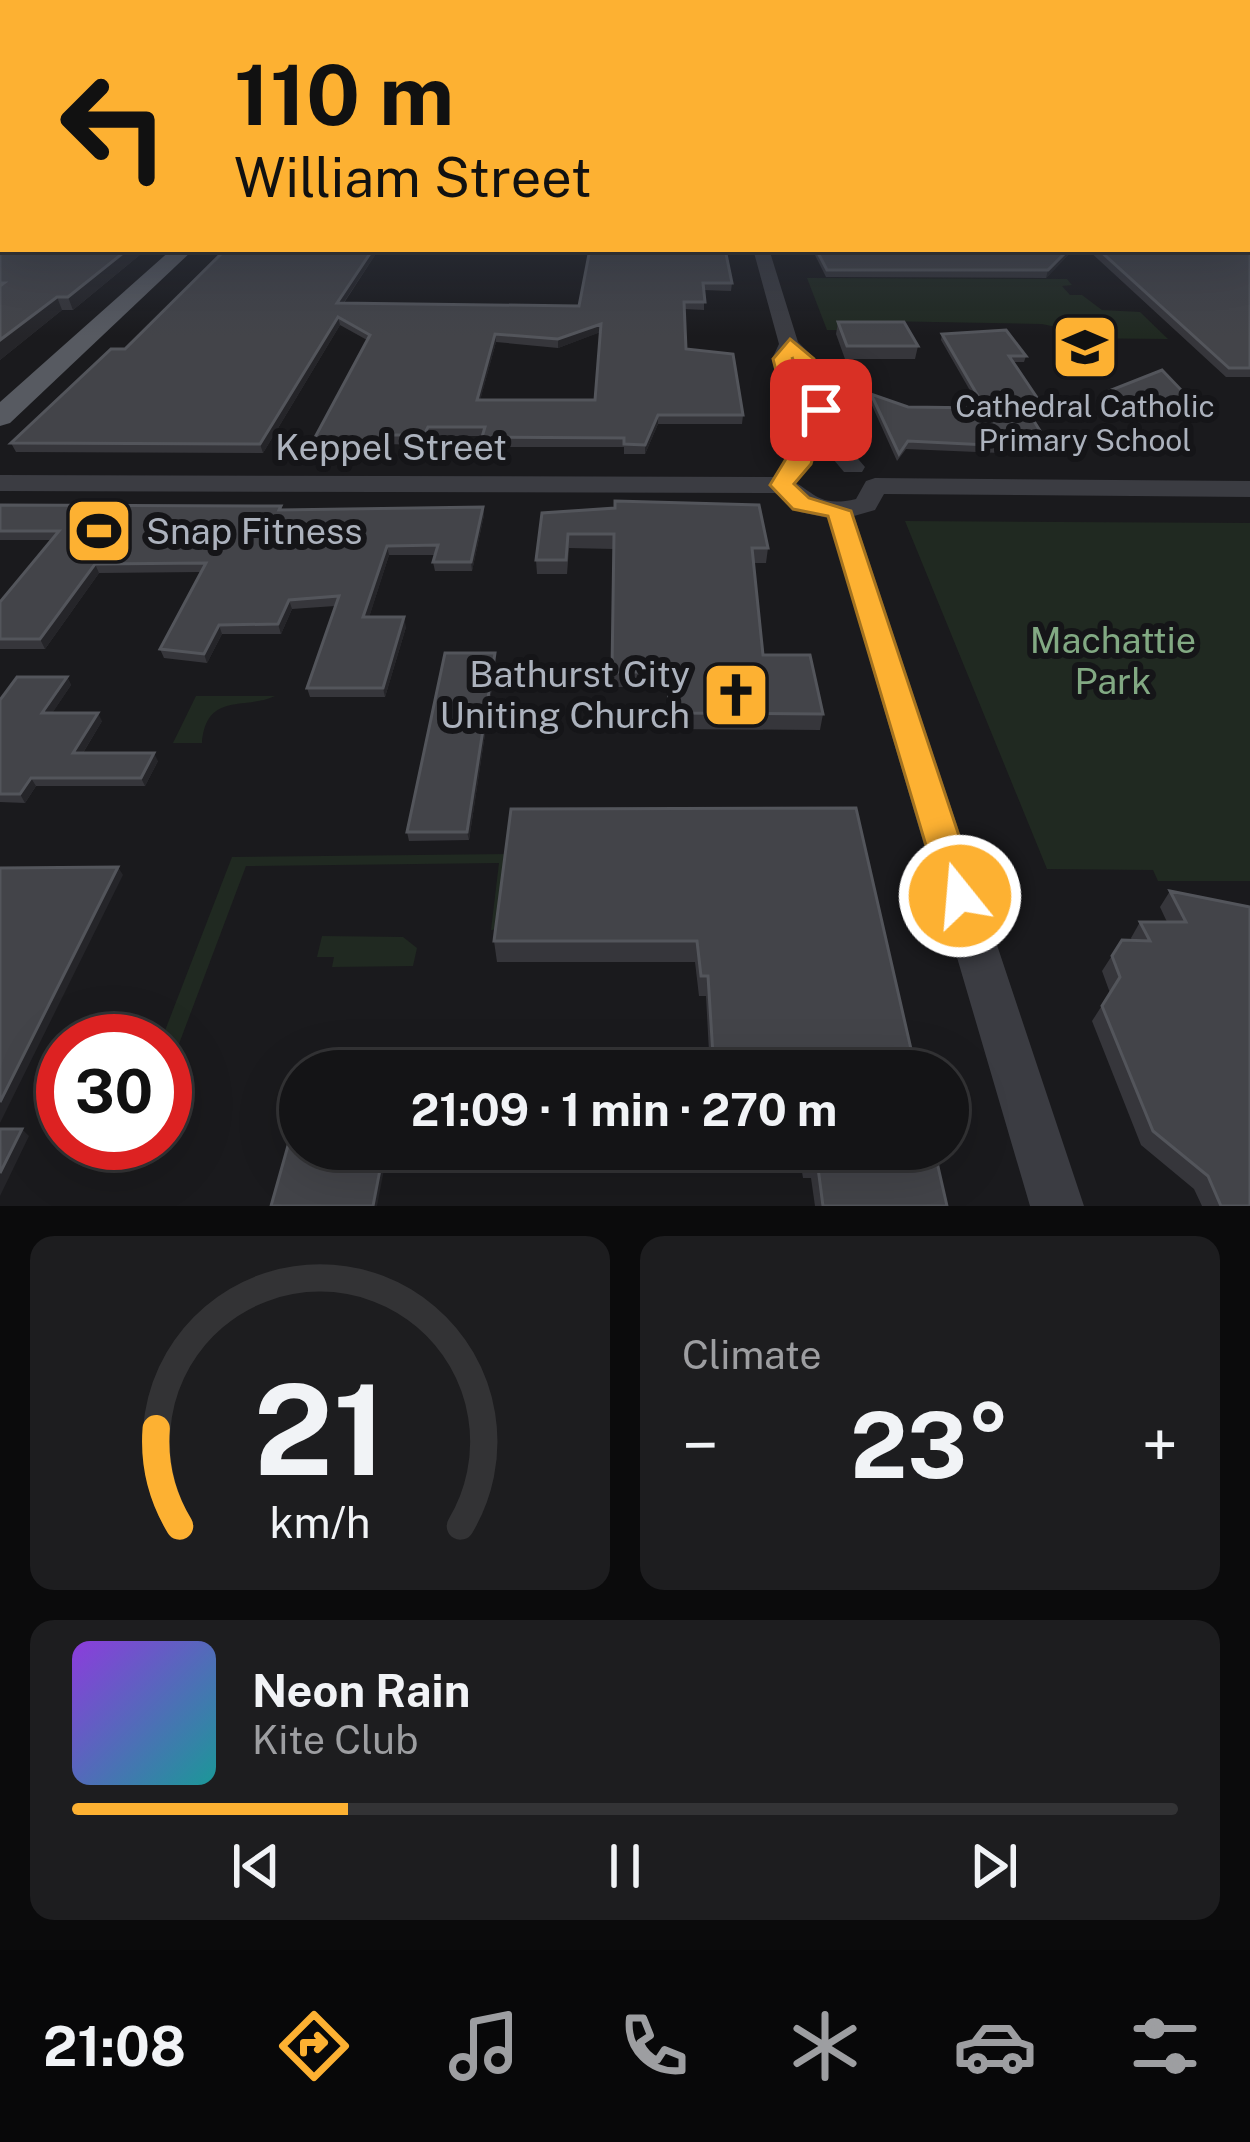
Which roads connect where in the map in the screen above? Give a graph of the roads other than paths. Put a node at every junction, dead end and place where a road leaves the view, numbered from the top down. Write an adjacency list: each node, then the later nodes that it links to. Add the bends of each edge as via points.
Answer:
1 (181, 252): 4 (main road)
2 (761, 252): 3 (street)
3 (790, 344): 5 (street, via 782,359 806,444); 6 (street, via 805,359 830,441)
4 (0, 417)
5 (800, 464): 6 (street); 8 (street, via 785,472)
6 (854, 467): 9 (street)
7 (0, 483): 8 (street, Keppel Street)
8 (782, 485): 11 (street, via 801,504)
9 (875, 486): 10 (street); 11 (street, via 866,504)
10 (1250, 489)
11 (839, 511): 12 (street)
12 (1058, 1206)

